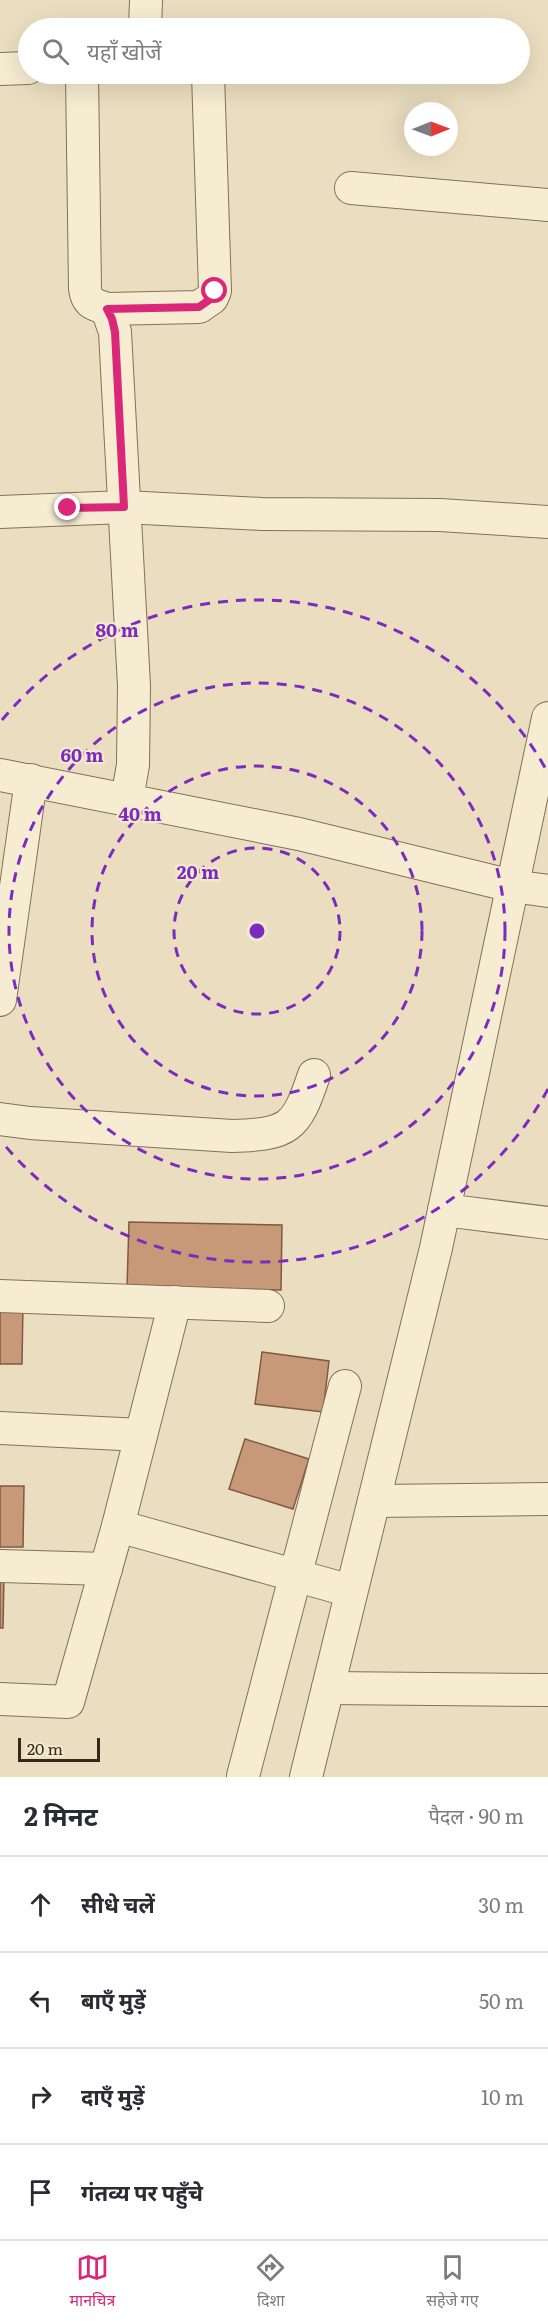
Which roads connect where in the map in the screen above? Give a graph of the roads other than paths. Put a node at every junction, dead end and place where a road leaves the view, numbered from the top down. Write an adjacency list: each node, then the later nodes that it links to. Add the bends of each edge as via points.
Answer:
1 (146, 0): 2 (street)
2 (146, 18)
3 (18, 68): 4 (street)
4 (0, 69)
5 (82, 84): 9 (street, via 85,289 90,303)
6 (208, 84): 9 (street, via 215,291 212,298 199,307)
7 (351, 188): 8 (street)
8 (548, 205)
9 (107, 309): 10 (street, via 115,332)
10 (124, 507): 11 (street); 12 (street, via 262,514 440,515); 16 (street, via 134,686 133,765)
11 (0, 512)
12 (548, 522)
13 (546, 734): 17 (street)
14 (0, 775): 15 (street)
15 (30, 780): 16 (street); 19 (street)
16 (127, 799): 17 (street, via 299,834)
17 (512, 886): 18 (street); 22 (street)
18 (548, 891)
19 (0, 1000)
20 (314, 1075): 21 (street, via 296,1119 273,1132 252,1135)
21 (0, 1119)
22 (444, 1210): 23 (street); 31 (street)
23 (548, 1223)
24 (0, 1296): 25 (street)
25 (175, 1302): 26 (street); 29 (street)
26 (268, 1306)
27 (345, 1386): 35 (street)
28 (0, 1428): 29 (street)
29 (141, 1436): 32 (street)
30 (548, 1499): 31 (street)
31 (374, 1501): 36 (street)
32 (118, 1526): 34 (street); 35 (street)
33 (0, 1566): 34 (street)
34 (106, 1569): 39 (street, via 68,1702)
35 (296, 1576): 36 (street); 40 (street)
36 (351, 1591): 37 (street)
37 (328, 1688): 38 (street); 41 (street)
38 (548, 1690)
39 (0, 1700)
40 (243, 1776)
41 (306, 1777)

